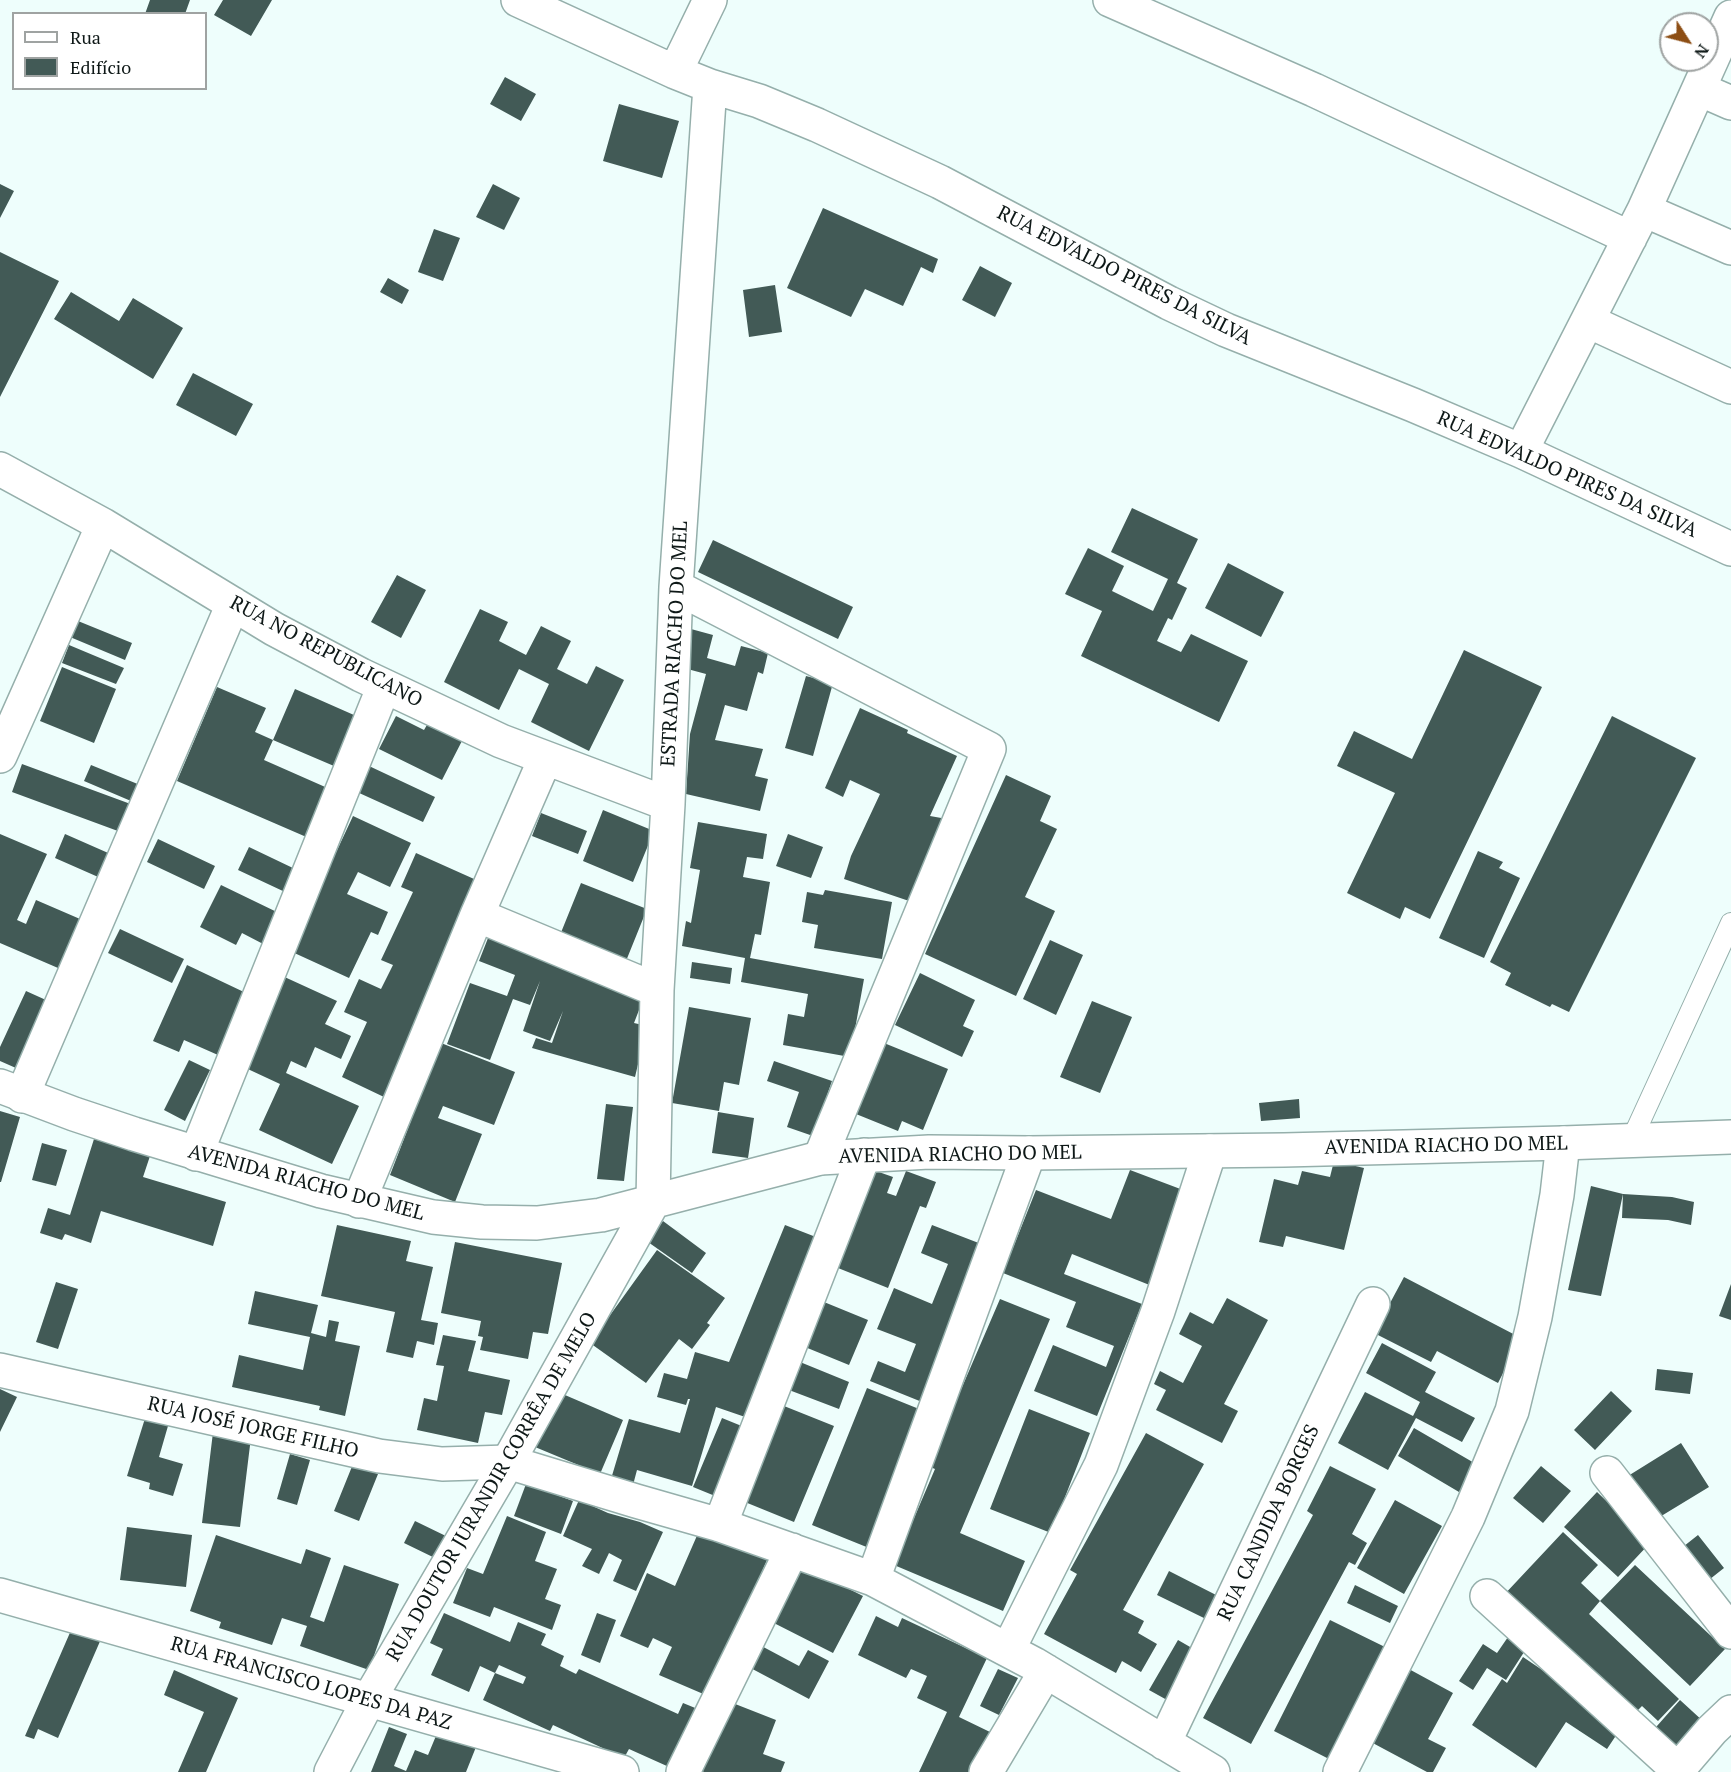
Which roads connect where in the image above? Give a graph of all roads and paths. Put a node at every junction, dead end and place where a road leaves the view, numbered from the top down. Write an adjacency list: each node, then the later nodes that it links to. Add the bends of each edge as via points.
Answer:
1 (518, 0): 5 (street, RUA EDVALDO PIRES DA SILVA)
2 (710, 0): 5 (street)
3 (1110, 0): 9 (street, via 1314,90)
4 (1731, 17): 7 (street)
5 (675, 72): 6 (street, RUA EDVALDO PIRES DA SILVA)
6 (710, 86): 13 (street, RUA EDVALDO PIRES DA SILVA, via 817,124 940,182 1226,330); 17 (street, ESTRADA RIACHO DO MEL)
7 (1699, 89): 8 (street); 9 (street)
8 (1731, 103)
9 (1637, 224): 10 (street); 11 (street)
10 (1731, 249)
11 (1588, 321): 12 (street); 13 (street)
12 (1731, 387)
13 (1521, 451): 16 (street, RUA EDVALDO PIRES DA SILVA)
14 (0, 469): 15 (street, RUA NO REPUBLICANO)
15 (103, 525): 18 (street, RUA NO REPUBLICANO); 20 (street)
16 (1731, 549)
17 (676, 587): 23 (street, ESTRADA RIACHO DO MEL); 35 (street, via 989,749)
18 (233, 604): 19 (street, RUA NO REPUBLICANO); 27 (street)
19 (384, 686): 22 (street, RUA NO REPUBLICANO); 33 (street)
20 (12, 695): 21 (street)
21 (0, 756)
22 (545, 759): 23 (street, RUA NO REPUBLICANO); 24 (street)
23 (668, 804): 26 (street, ESTRADA RIACHO DO MEL)
24 (477, 915): 26 (street); 36 (street)
25 (1731, 923): 29 (lane)
26 (657, 990): 37 (street, ESTRADA RIACHO DO MEL)
27 (11, 1091): 33 (street, AVENIDA RIACHO DO MEL)
28 (1731, 1137): 29 (street, AVENIDA RIACHO DO MEL)
29 (1631, 1141): 30 (street, AVENIDA RIACHO DO MEL)
30 (1563, 1143): 31 (street, AVENIDA RIACHO DO MEL); 59 (street, via 1535,1317 1512,1411 1468,1516)
31 (1210, 1151): 32 (street, AVENIDA RIACHO DO MEL); 48 (street, via 1158,1311 1101,1465)
32 (1029, 1153): 34 (street, AVENIDA RIACHO DO MEL); 44 (street)
33 (196, 1154): 36 (street, AVENIDA RIACHO DO MEL)
34 (864, 1155): 35 (street, AVENIDA RIACHO DO MEL); 42 (street)
35 (820, 1158): 37 (street, AVENIDA RIACHO DO MEL)
36 (359, 1201): 37 (street, AVENIDA RIACHO DO MEL, via 433,1217 537,1223 601,1215)
37 (654, 1202): 40 (street, RUA DOUTOR JURANDIR CORRÊA DE MELO)
38 (1373, 1304): 52 (street, RUA CANDIDA BORGES)
39 (0, 1370): 40 (street, RUA JOSÉ JORGE FILHO, via 379,1456 442,1464)
40 (508, 1462): 42 (street, RUA JOSÉ JORGE FILHO); 50 (street, RUA DOUTOR JURANDIR CORRÊA DE MELO)
41 (1607, 1473): 47 (street)
42 (720, 1525): 43 (street, RUA JOSÉ JORGE FILHO)
43 (792, 1550): 44 (street, RUA JOSÉ JORGE FILHO); 56 (street)
44 (873, 1579): 48 (street, RUA JOSÉ JORGE FILHO)
45 (0, 1595): 50 (street, RUA FRANCISCO LOPES DA PAZ)
46 (1487, 1596): 53 (street)
47 (1731, 1632)
48 (1008, 1650): 49 (street, RUA JOSÉ JORGE FILHO)
49 (1046, 1671): 52 (street, RUA JOSÉ JORGE FILHO); 57 (street)
50 (368, 1701): 54 (street, RUA DOUTOR JURANDIR CORRÊA DE MELO); 55 (street, RUA FRANCISCO LOPES DA PAZ)
51 (1731, 1712): 53 (street)
52 (1164, 1743): 58 (street, RUA JOSÉ JORGE FILHO)
53 (1677, 1771)
54 (331, 1772)
55 (622, 1772)
56 (683, 1772)
57 (987, 1772)
58 (1213, 1772)
59 (1340, 1772)

